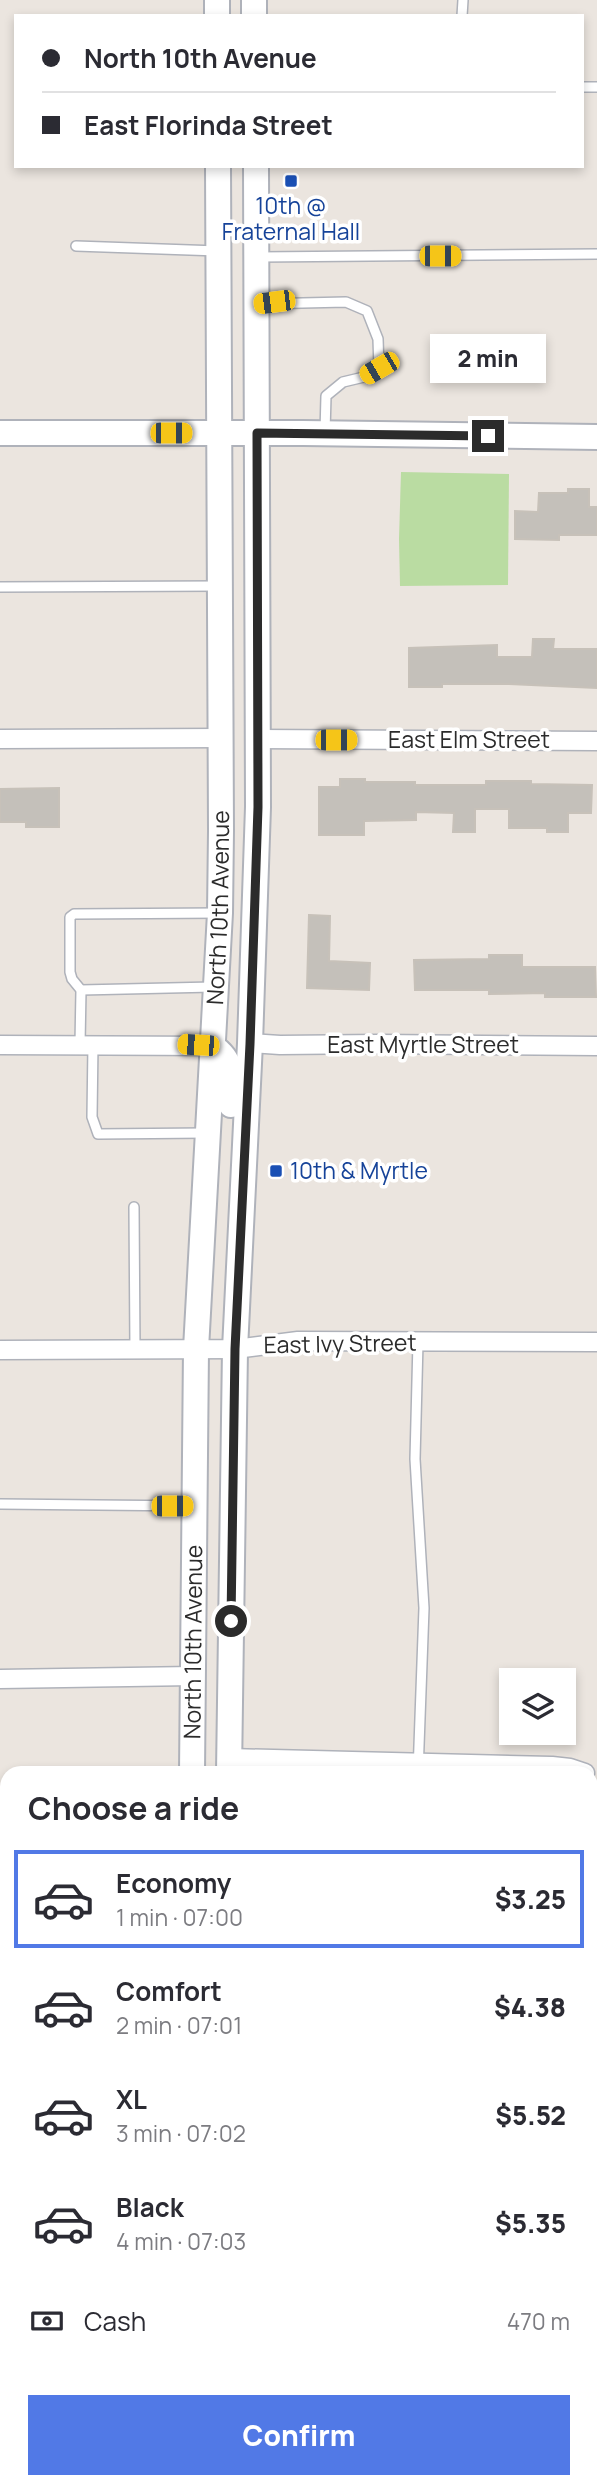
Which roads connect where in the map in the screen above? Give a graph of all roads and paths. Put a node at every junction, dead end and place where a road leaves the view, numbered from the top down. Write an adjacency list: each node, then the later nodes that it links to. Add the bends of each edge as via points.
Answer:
1 (218, 168): 4 (main road, North 10th Avenue)
2 (256, 168): 6 (main road, North 10th Avenue)
3 (76, 246): 4 (lane)
4 (219, 251): 9 (main road, North 10th Avenue)
5 (597, 254): 6 (lane)
6 (257, 257): 7 (main road, North 10th Avenue)
7 (257, 304): 10 (main road, North 10th Avenue); 11 (lane, via 346,302 367,311 378,339 379,368 343,382 326,396)
8 (0, 433): 9 (main road)
9 (218, 433): 10 (main road); 14 (main road, North 10th Avenue)
10 (257, 433): 11 (main road); 17 (main road, North 10th Avenue)
11 (325, 434): 12 (main road)
12 (597, 437)
13 (0, 586): 14 (lane)
14 (221, 586): 15 (main road, North 10th Avenue)
15 (221, 738): 16 (street); 19 (main road, North 10th Avenue)
16 (0, 739)
17 (258, 739): 18 (street, East Elm Street); 24 (main road, North 10th Avenue)
18 (597, 741)
19 (221, 831): 20 (main road, North 10th Avenue); 24 (main road, via 238,911 234,1024 238,1035)
20 (219, 913): 21 (main road, North 10th Avenue); 22 (lane, via 74,914 70,918 70,972)
21 (216, 987): 22 (lane); 26 (main road, North 10th Avenue)
22 (81, 990): 23 (lane)
23 (86, 1044): 25 (street); 26 (street); 28 (lane, via 92,1117 98,1134)
24 (250, 1044): 27 (street, East Myrtle Street); 29 (main road, North 10th Avenue)
25 (0, 1045)
26 (212, 1046): 28 (main road, North 10th Avenue); 29 (main road, via 228,1059 231,1070 229,1150)
27 (597, 1046)
28 (208, 1133): 33 (main road, North 10th Avenue)
29 (242, 1202): 34 (main road, North 10th Avenue)
30 (134, 1207): 36 (lane)
31 (418, 1342): 32 (street, East Ivy Street); 34 (street, East Ivy Street, via 298,1341); 44 (lane, via 415,1459 424,1608)
32 (597, 1342)
33 (196, 1349): 34 (street, East Ivy Street); 36 (street, East Ivy Street); 38 (main road, North 10th Avenue)
34 (235, 1349): 41 (main road, North 10th Avenue)
35 (0, 1350): 36 (street, East Ivy Street)
36 (135, 1350)
37 (0, 1504): 38 (lane)
38 (195, 1506): 39 (main road, North 10th Avenue)
39 (193, 1676): 40 (street); 42 (main road, North 10th Avenue)
40 (0, 1679)
41 (229, 1765): 43 (street)
42 (192, 1766)
43 (292, 1766)
44 (418, 1766)

